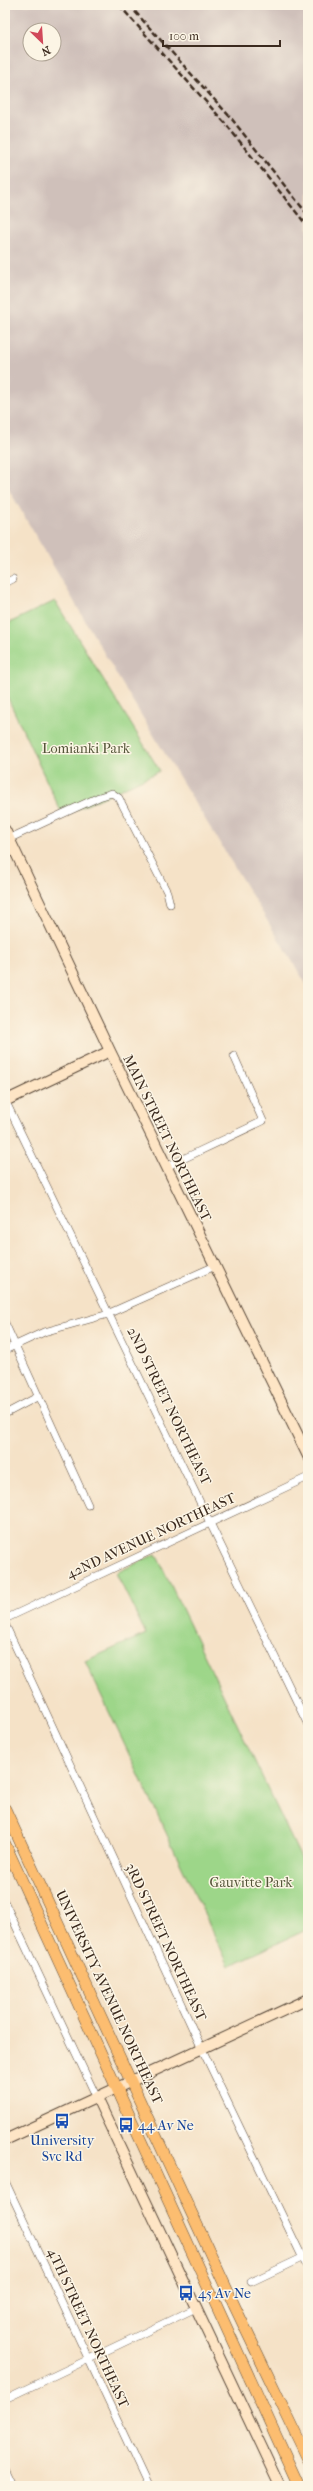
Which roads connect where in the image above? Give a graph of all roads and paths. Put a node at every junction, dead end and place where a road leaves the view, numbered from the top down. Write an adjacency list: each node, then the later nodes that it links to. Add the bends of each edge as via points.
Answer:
1 (13, 579): 2 (street)
2 (5, 583)
3 (6, 836): 4 (street, via 112,793 119,798 167,892); 5 (street, MAIN STREET NORTHEAST)
4 (170, 904)
5 (110, 1052): 7 (street); 8 (street, MAIN STREET NORTHEAST)
6 (234, 1056): 8 (street, via 263,1121)
7 (5, 1100): 10 (street, 2ND STREET NORTHEAST)
8 (166, 1168): 9 (street, MAIN STREET NORTHEAST)
9 (215, 1266): 10 (street); 16 (street, MAIN STREET NORTHEAST)
10 (109, 1313): 12 (street, via 44,1332); 19 (street, 2ND STREET NORTHEAST)
11 (5, 1323): 12 (street)
12 (16, 1345): 13 (street); 14 (street)
13 (5, 1350)
14 (39, 1396): 15 (street); 18 (street)
15 (5, 1414)
16 (308, 1456)
17 (308, 1478): 19 (street, 42ND AVENUE NORTHEAST)
18 (88, 1505)
19 (211, 1522): 20 (street, 42ND AVENUE NORTHEAST); 22 (street, 2ND STREET NORTHEAST)
20 (5, 1619)
21 (5, 1624): 27 (street, 3RD STREET NORTHEAST)
22 (308, 1725)
23 (5, 1809): 28 (main road, UNIVERSITY AVENUE NORTHEAST)
24 (5, 1844): 29 (main road)
25 (5, 1904): 30 (street)
26 (308, 1999): 27 (street)
27 (202, 2049): 28 (street); 33 (street, 3RD STREET NORTHEAST)
28 (131, 2082): 29 (street); 39 (main road, UNIVERSITY AVENUE NORTHEAST)
29 (117, 2089): 30 (street); 44 (main road)
30 (98, 2098): 31 (street); 36 (street)
31 (5, 2140)
32 (5, 2181): 37 (street, 4TH STREET NORTHEAST)
33 (305, 2256): 34 (street, 3RD STREET NORTHEAST); 35 (street)
34 (308, 2269)
35 (251, 2282)
36 (196, 2308): 37 (street); 43 (street)
37 (88, 2360): 38 (street); 42 (street, 4TH STREET NORTHEAST)
38 (5, 2399)
39 (308, 2459)
40 (5, 2467): 41 (street)
41 (14, 2486)
42 (148, 2486)
43 (280, 2486)
44 (299, 2486)

